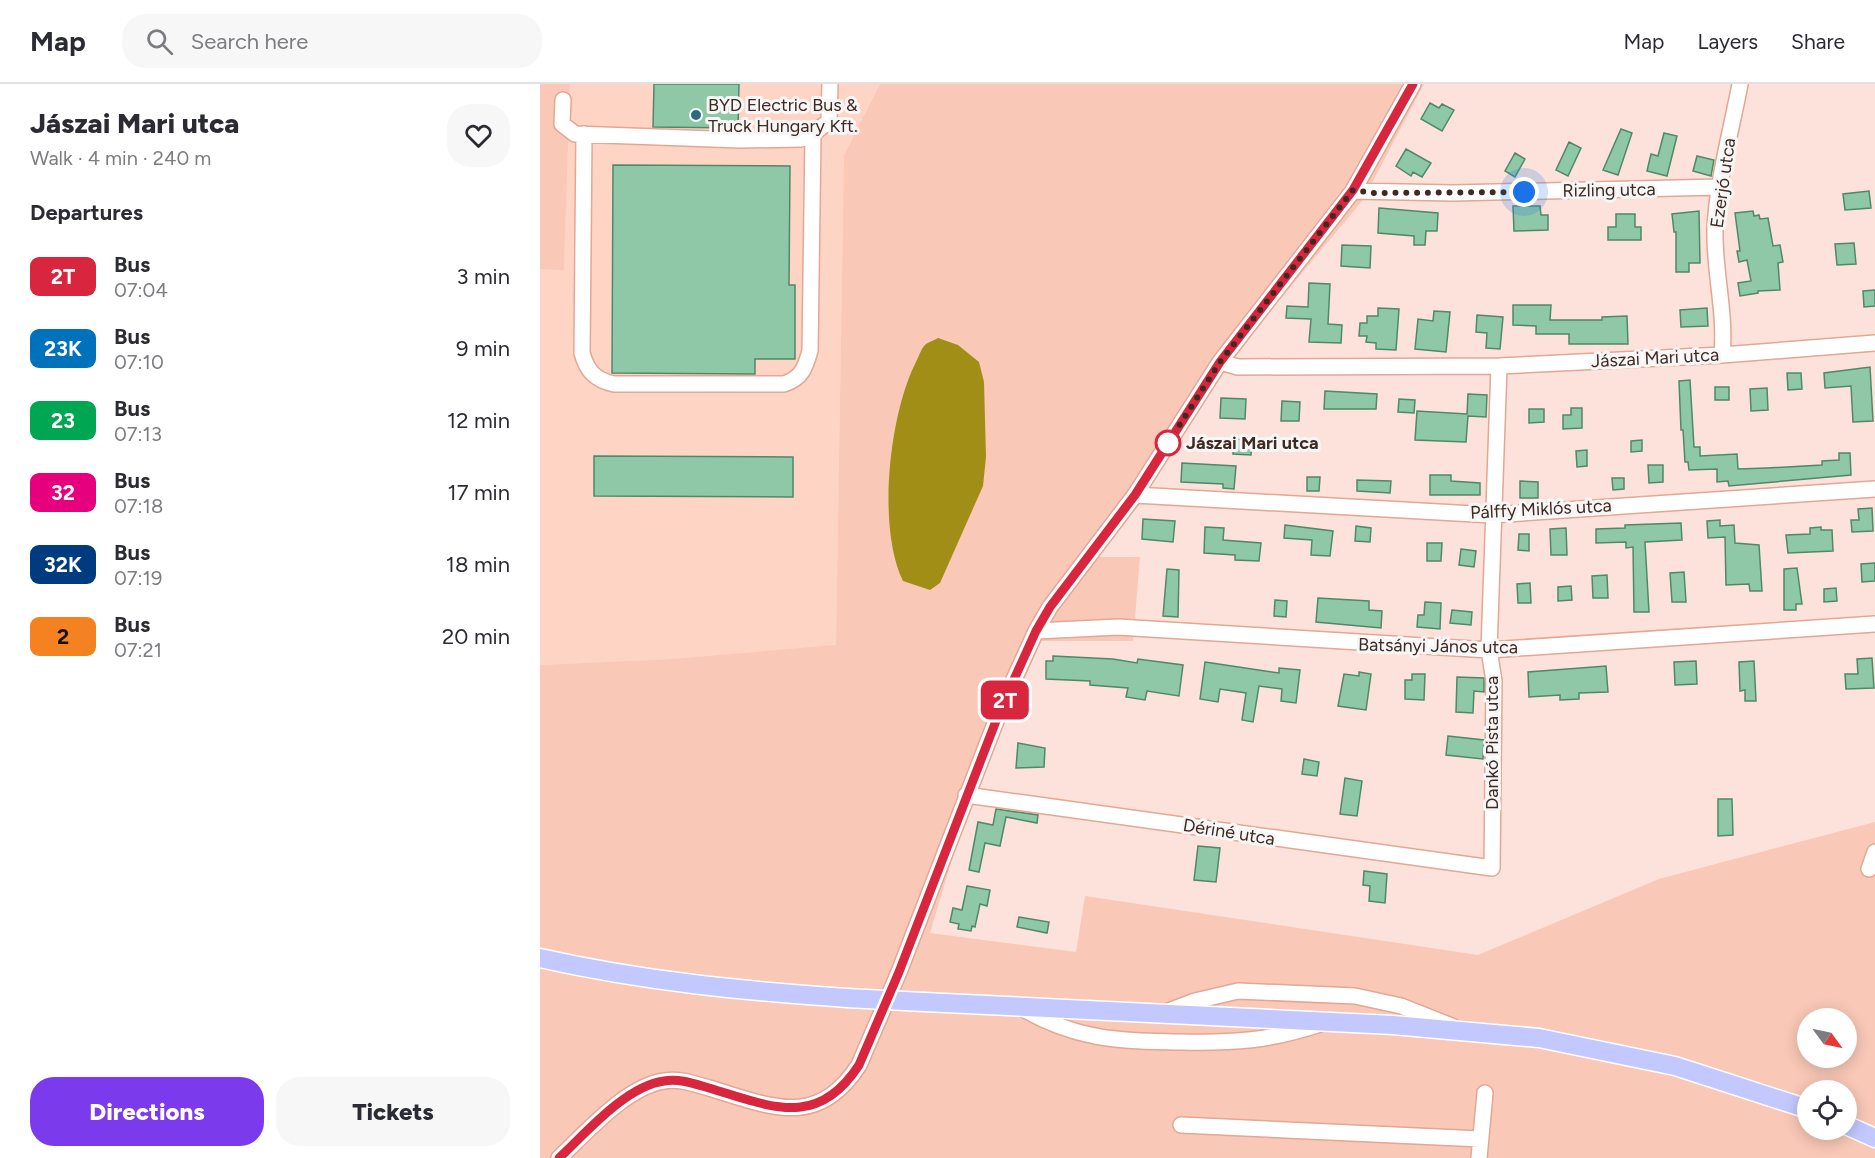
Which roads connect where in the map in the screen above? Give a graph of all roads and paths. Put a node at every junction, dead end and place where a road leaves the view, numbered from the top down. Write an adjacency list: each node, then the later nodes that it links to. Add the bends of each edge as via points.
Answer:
1 (830, 84): 6 (street, via 829,121)
2 (1413, 84): 8 (street)
3 (1740, 84): 7 (street, Ezerjó utca)
4 (563, 100): 5 (street, via 562,124 574,134)
5 (584, 134): 6 (street, via 740,140 801,139); 6 (street, via 582,353 590,372 614,384 784,384 805,370 810,351)
6 (813, 134)
7 (1720, 187): 8 (street, Rizling utca, via 1453,193); 10 (street, Ezerjó utca, via 1715,231 1724,329)
8 (1353, 190): 11 (street)
9 (1875, 343): 10 (street, Jászai Mari utca)
10 (1722, 354): 12 (street, Jászai Mari utca)
11 (1220, 362): 12 (street, Jászai Mari utca, via 1238,367); 14 (street)
12 (1499, 366): 15 (street, Dankó Pista utca)
13 (1875, 489): 15 (street, Pálffy Miklós utca)
14 (1135, 495): 15 (street, Pálffy Miklós utca); 17 (street)
15 (1491, 514): 18 (street, Dankó Pista utca)
16 (1875, 624): 18 (street, Batsányi János utca)
17 (1036, 631): 18 (street, Batsányi János utca, via 1118,627); 19 (street)
18 (1489, 650): 21 (street, Dankó Pista utca, via 1494,681)
19 (966, 795): 21 (street, Dériné utca); 34 (street, via 872,1036 859,1065 838,1092 812,1106 783,1108 696,1084 663,1081 618,1104)
20 (1875, 852): 22 (street)
21 (1492, 868)
22 (1869, 869)
23 (540, 958): 24 (main road, bridge, via 730,990)
24 (1018, 1006): 25 (main road); 26 (street, via 1043,1021 1114,1041 1243,1043 1291,1034)
25 (1161, 1014): 26 (main road); 27 (street, via 1238,991 1355,996 1401,1006)
26 (1326, 1022): 27 (main road)
27 (1460, 1029): 29 (main road, via 1612,1051 1720,1079)
28 (1485, 1093): 33 (street)
29 (1797, 1105)
30 (1181, 1125): 33 (street)
31 (1857, 1130): 32 (main road)
32 (1875, 1138)
33 (1481, 1140): 35 (street)
34 (558, 1158)
35 (1479, 1158)

